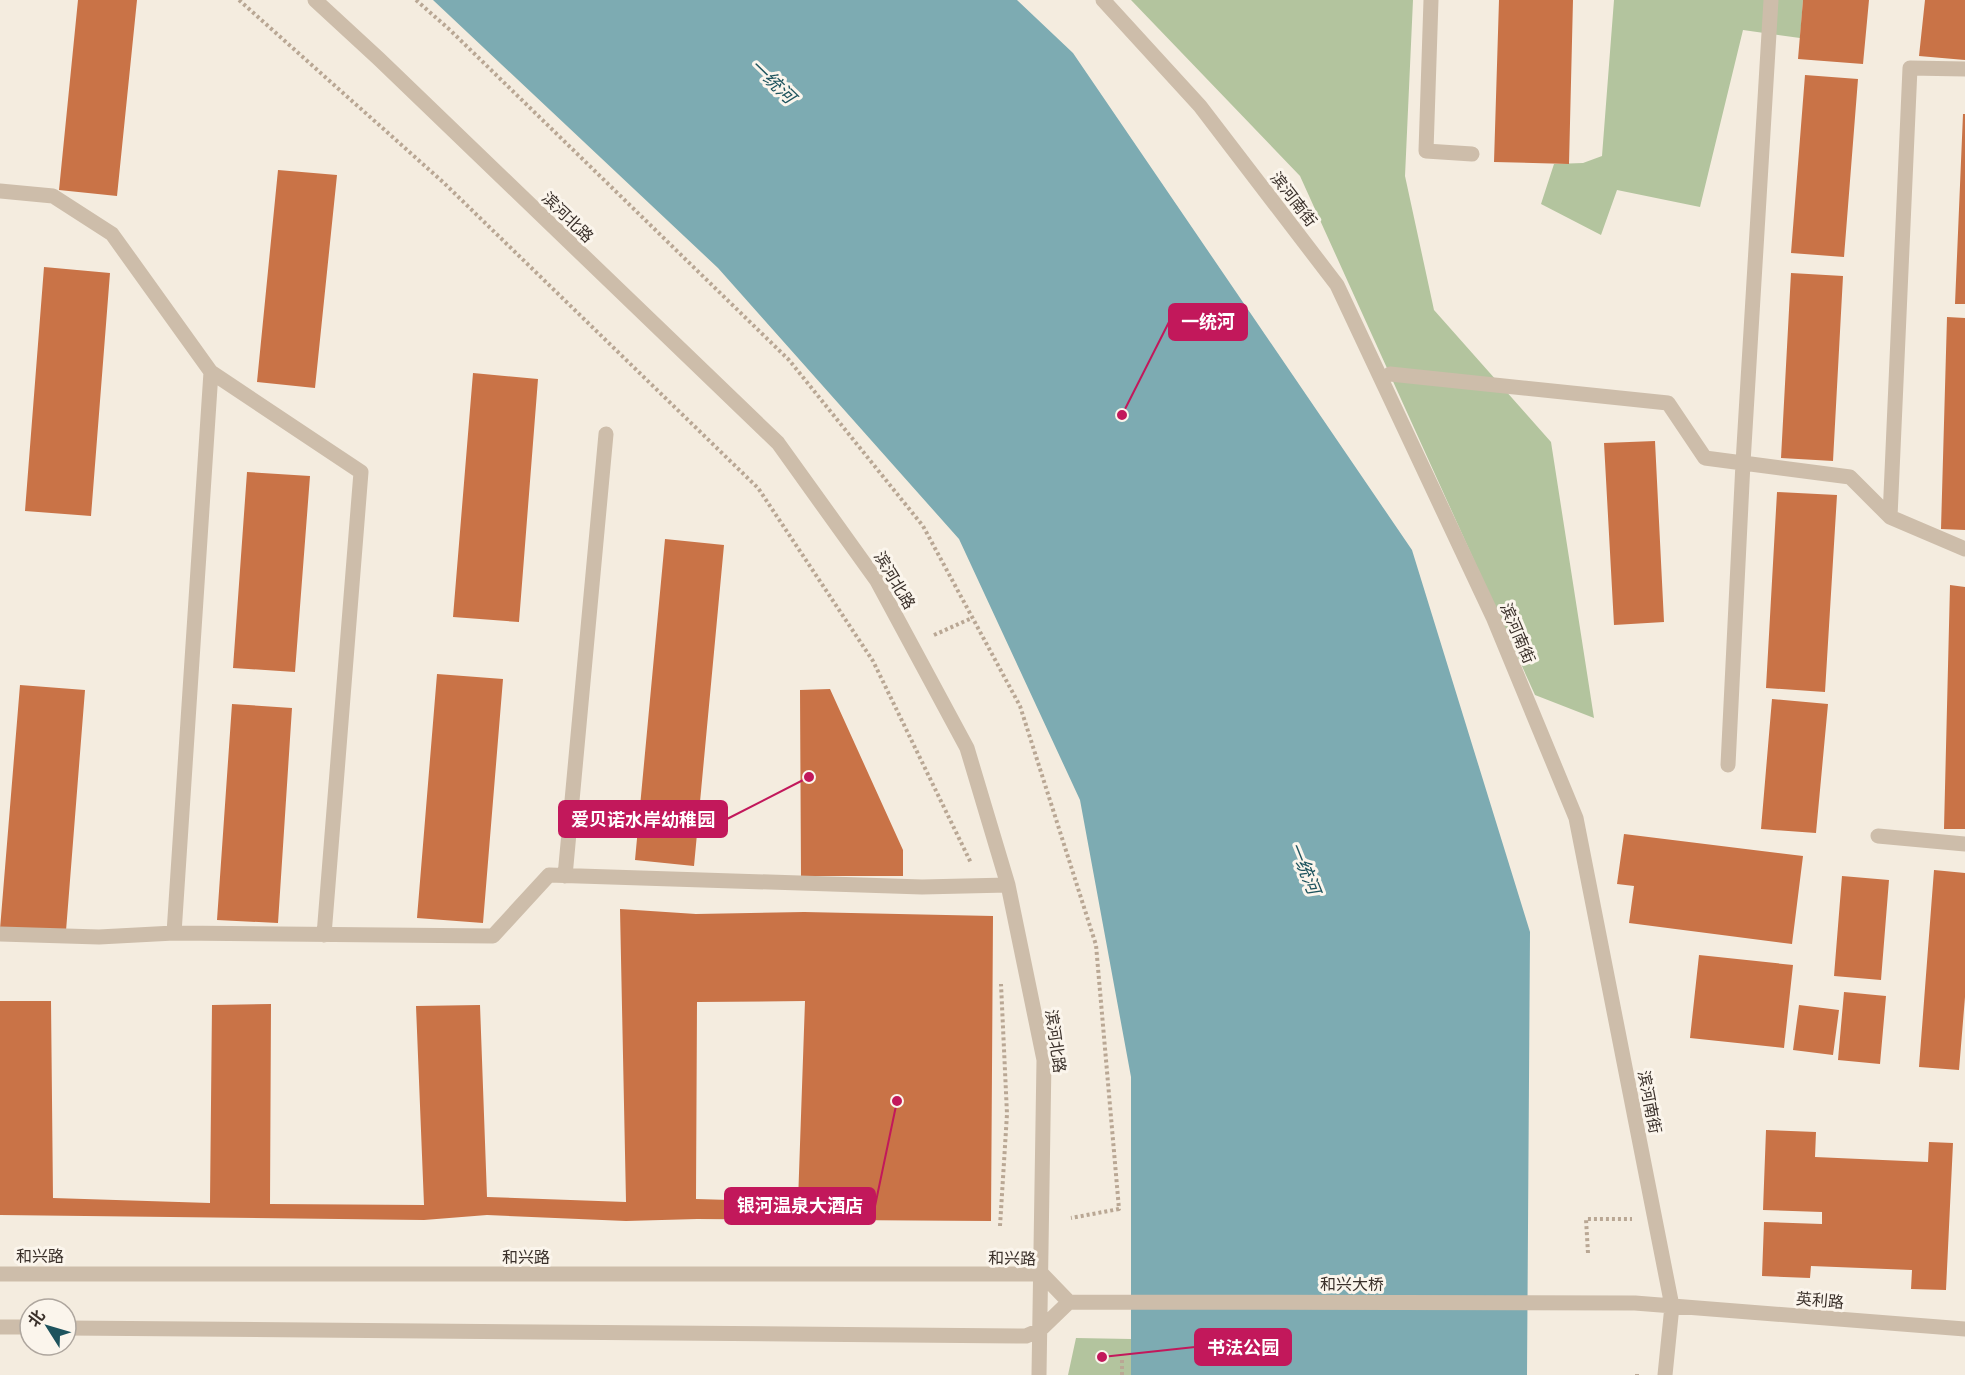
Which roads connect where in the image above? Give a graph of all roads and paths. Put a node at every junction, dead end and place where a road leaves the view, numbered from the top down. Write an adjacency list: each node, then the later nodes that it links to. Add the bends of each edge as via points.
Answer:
1 (239, 0): 21 (path, via 444,183 758,488 873,661)
2 (315, 0): 22 (street, 滨河北路, via 778,443 877,581 967,748)
3 (1103, 0): 35 (street, 滨河南街, via 1200,106 1337,285 1493,617 1576,818)
4 (1431, 0): 7 (street, via 1426,151)
5 (1771, 0): 12 (street)
6 (1965, 69): 13 (street, via 1910,68)
7 (1472, 154)
8 (0, 191): 9 (street, via 53,196 112,234)
9 (211, 372): 23 (street); 25 (street, via 361,472)
10 (1390, 374): 12 (street, via 1668,403 1705,458)
11 (606, 434): 20 (street)
12 (1743, 462): 13 (street, via 1850,477); 17 (street)
13 (1890, 517): 14 (street)
14 (1965, 549)
15 (972, 618): 16 (path)
16 (933, 635)
17 (1728, 765)
18 (1878, 836): 19 (street)
19 (1965, 844)
20 (565, 876): 21 (street, via 922,887); 25 (street, via 549,875 493,936)
21 (982, 885): 22 (street)
22 (1008, 885): 33 (street, 滨河北路, via 1044,1060)
23 (174, 933): 24 (street, via 99,938); 25 (street)
24 (0, 934)
25 (324, 935)
26 (1000, 980): 30 (path, via 1007,1114)
27 (1119, 1209): 28 (path)
28 (1071, 1218)
29 (1637, 1220): 31 (path, via 1586,1219)
30 (1000, 1226)
31 (1588, 1253)
32 (0, 1274): 33 (street, 和兴路)
33 (1042, 1274): 34 (street, 和兴路); 40 (street, 滨河北路)
34 (1069, 1302): 35 (street, 和兴大桥); 40 (street)
35 (1672, 1306): 39 (street, 英利路); 44 (street, 滨河南街)
36 (0, 1327): 37 (street)
37 (18, 1327)
38 (78, 1328): 40 (street, via 1026,1336)
39 (1965, 1329)
40 (1040, 1330): 42 (street, 滨河北路)
41 (1122, 1357): 43 (path)
42 (1039, 1375)
43 (1122, 1375)
44 (1665, 1375)

